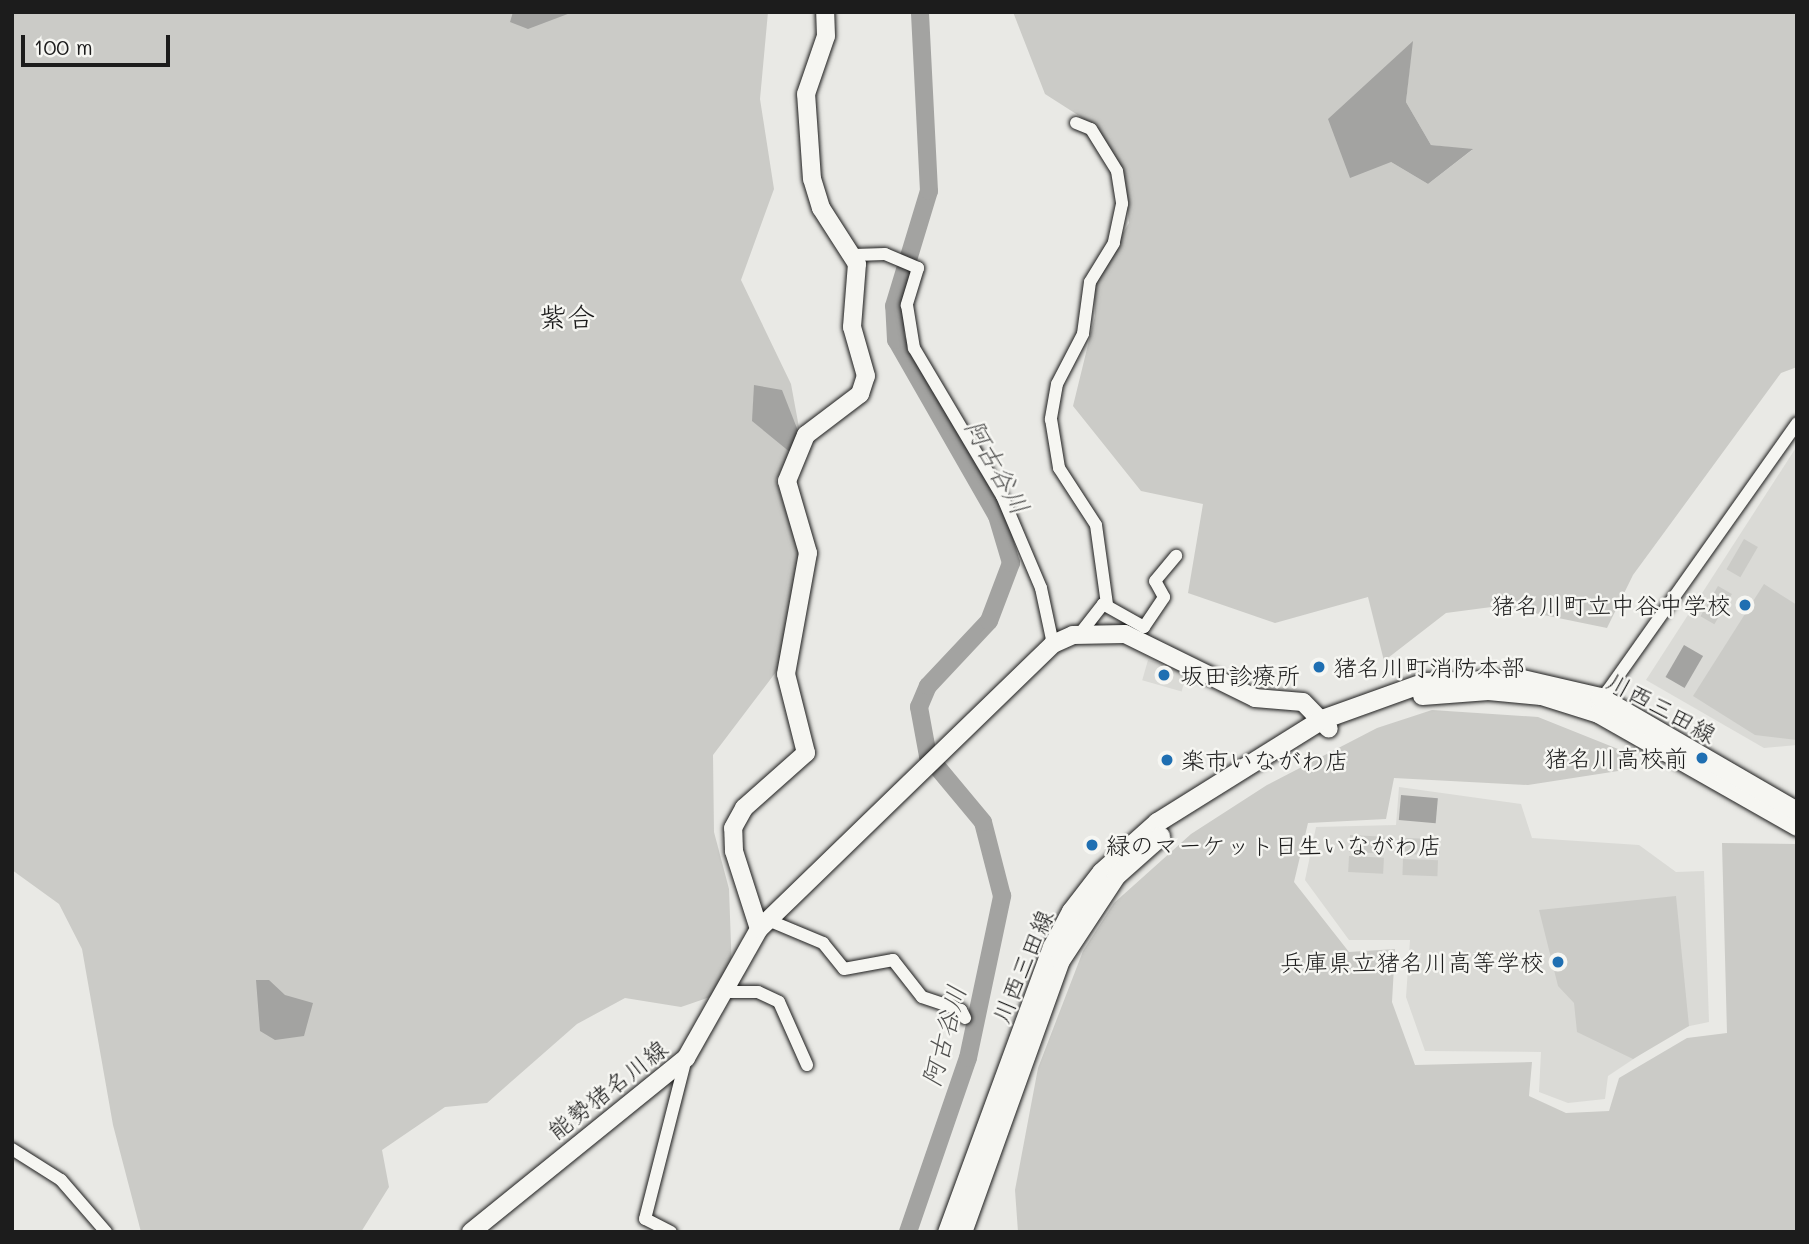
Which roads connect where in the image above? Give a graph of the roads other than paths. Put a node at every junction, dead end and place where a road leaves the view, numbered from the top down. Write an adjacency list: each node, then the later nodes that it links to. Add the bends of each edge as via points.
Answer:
1 (825, 12): 3 (main road, via 826,36 806,94 812,179 821,208)
2 (1076, 123): 6 (street, via 1091,129 1117,171 1122,204 1114,243 1090,282 1083,334 1057,384 1051,419 1059,468 1096,525)
3 (854, 255): 8 (street, via 896,258 918,268 907,305 914,348 1002,496 1041,588); 13 (main road, via 859,277 852,327 865,384 806,435 787,481 808,553 786,674 806,753 744,808 733,828 734,851)
4 (1797, 424): 9 (street)
5 (1176, 556): 6 (street, via 1155,581 1164,597 1144,627)
6 (1107, 604): 7 (street)
7 (1079, 635): 8 (main road); 10 (main road, via 1125,634 1233,690 1303,702)
8 (1052, 644): 13 (main road, 能勢猪名川線)
9 (1599, 705): 10 (main road, 川西三田線, via 1522,679 1476,676 1380,693); 11 (main road, 川西三田線); 12 (main road, 川西三田線)
10 (1325, 724): 22 (main road, 川西三田線, via 1157,822 1101,872 1071,911 1043,970); 23 (main road, 川西三田線, via 1156,839 1116,875 1079,924)
11 (1797, 811)
12 (1797, 826)
13 (763, 925): 14 (main road, 能勢猪名川線); 15 (street, via 823,943 844,969 893,960 922,997 961,1010)
14 (727, 992): 16 (main road, 能勢猪名川線); 17 (street, via 758,992 779,1002)
15 (965, 1018)
16 (686, 1058): 20 (main road, 能勢猪名川線); 21 (street, via 645,1219 663,1222)
17 (807, 1065)
18 (12, 1149): 19 (street, via 61,1180)
19 (106, 1232)
20 (471, 1232)
21 (671, 1232)
22 (947, 1232)
23 (962, 1232)

